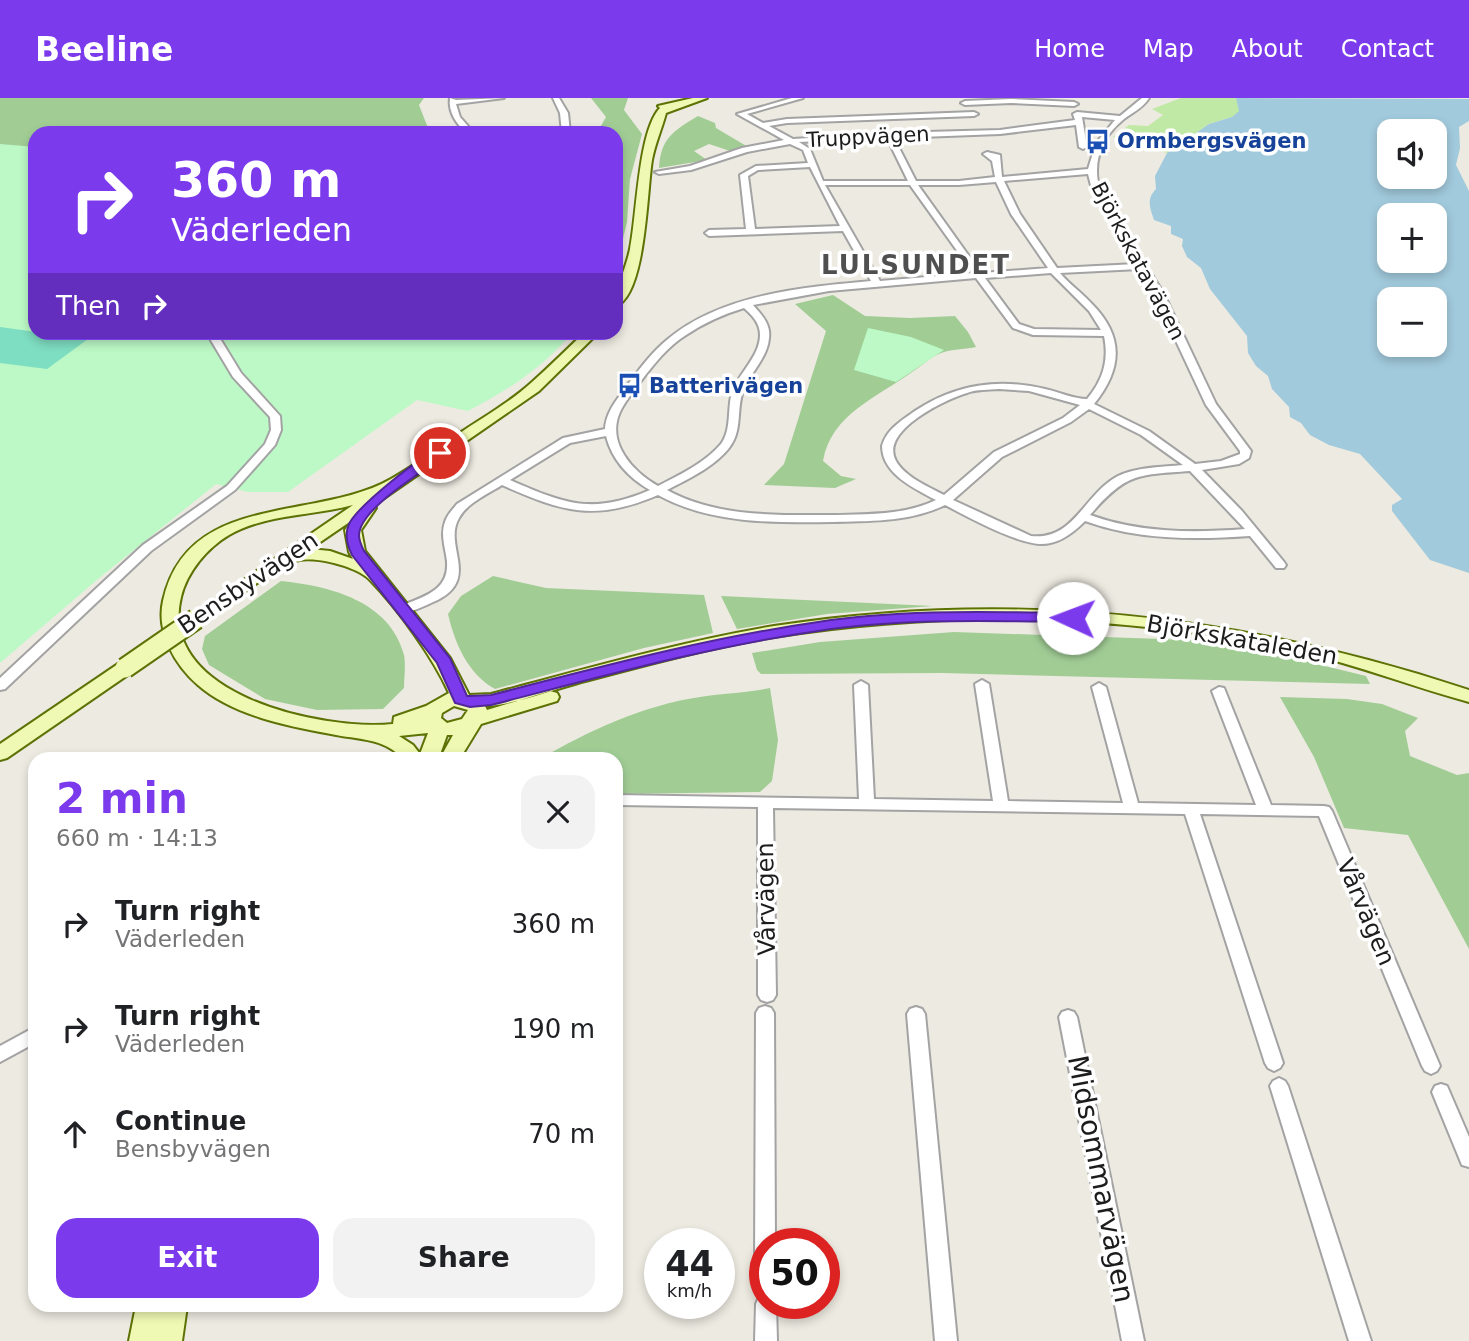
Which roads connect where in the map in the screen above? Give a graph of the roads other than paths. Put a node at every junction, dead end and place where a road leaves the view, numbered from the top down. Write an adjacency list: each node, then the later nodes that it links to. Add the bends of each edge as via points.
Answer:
1 (501, 98): 6 (street)
2 (556, 98): 17 (street)
3 (702, 98): 10 (main road)
4 (800, 98): 15 (street, via 741,114)
5 (1146, 98): 13 (street, Björkskatavägen)
6 (452, 100): 16 (street)
7 (657, 100): 10 (main road); 14 (main road)
8 (963, 100): 9 (street); 11 (street)
9 (1074, 101): 12 (street)
10 (682, 103): 14 (main road, via 663,110)
11 (974, 114): 15 (street); 18 (street)
12 (1078, 118): 13 (street, Truppvägen); 18 (street, Truppvägen); 21 (street)
13 (1121, 118): 24 (street, Björkskatavägen, via 1098,145)
14 (660, 119): 36 (main road, via 646,162 639,240)
15 (764, 125): 20 (street)
16 (464, 126)
17 (565, 126)
18 (989, 132): 19 (street, Truppvägen)
19 (889, 135): 20 (street, Truppvägen); 28 (street)
20 (795, 140): 23 (street, via 808,152); 25 (street, Truppvägen)
21 (1083, 146)
22 (996, 160): 26 (street)
23 (813, 165): 27 (street); 30 (street, via 760,167 746,173)
24 (1091, 171): 26 (street); 32 (street, Björkskatavägen, via 1097,193)
25 (659, 172)
26 (1000, 178): 28 (street); 33 (street, via 1013,208)
27 (820, 183): 28 (street); 29 (street)
28 (912, 183): 34 (street)
29 (846, 228): 30 (street); 35 (street)
30 (751, 232): 31 (street)
31 (709, 233)
32 (1143, 267): 33 (street); 43 (street, Björkskatavägen, via 1167,307 1211,405 1246,451 1237,461)
33 (1054, 270): 34 (street); 38 (street)
34 (978, 275): 35 (street); 38 (street, via 1020,329)
35 (877, 284): 37 (street)
36 (623, 287)
37 (747, 304): 42 (street, via 701,323 665,346 617,406); 46 (street, via 762,322 765,338 736,396 730,438 716,454)
38 (1108, 333): 41 (street, via 1111,370)
39 (216, 340): 59 (street, via 237,375 275,416 270,445 231,488 147,548)
40 (585, 340): 45 (main road, Bensbyvägen, via 534,388)
41 (1087, 405): 43 (street, via 1148,435); 47 (street, via 1067,420 1008,448); 47 (street, via 1021,387 993,386 950,395 922,411 897,428 886,451 891,465)
42 (609, 432): 44 (street, via 567,440); 46 (street, via 624,464)
43 (1192, 467): 48 (street, via 1122,479); 49 (street)
44 (502, 481): 46 (street, via 557,505 585,509 621,506); 55 (street, via 461,506 451,518 454,570 450,586)
45 (398, 482): 50 (main road, Bensbyvägen); 51 (main road, via 340,504 240,525 210,541); 54 (main road, via 362,513 353,530 357,552)
46 (658, 491): 47 (street, via 708,509 766,518 890,516)
47 (946, 500): 48 (street, via 1027,539 1050,540)
48 (1083, 517): 49 (street, via 1127,530 1217,535)
49 (1251, 532): 53 (street)
50 (306, 544): 51 (main road, via 311,533 307,526 278,522 247,529); 52 (main road, Bensbyvägen)
51 (204, 550): 65 (main road, via 180,576 171,601 171,626 180,653 208,684 233,700)
52 (285, 559): 54 (main road, via 314,553 334,556); 70 (main road, Bensbyvägen, bridge)
53 (1280, 565)
54 (376, 577): 55 (main road)
55 (405, 609): 56 (main road)
56 (432, 647): 63 (main road, via 449,668); 64 (main road, via 440,683)
57 (982, 684): 74 (street)
58 (861, 685): 73 (street)
59 (0, 686)
60 (1099, 687): 75 (street)
61 (1219, 691): 77 (street)
62 (1469, 696): 63 (main road, Björkskataleden, via 1307,647 1216,630 1000,616 875,620 774,632)
63 (469, 711): 64 (main road, via 451,699); 64 (main road, via 456,729); 69 (main road)
64 (437, 717): 65 (main road, via 389,722); 66 (main road); 68 (main road)
65 (299, 720): 66 (main road)
66 (365, 732): 67 (main road, via 394,741)
67 (407, 752)
68 (430, 752)
69 (452, 752)
70 (0, 753)
71 (623, 800): 72 (street, Vårvägen)
72 (765, 803): 73 (street, Vårvägen); 87 (street, Vårvägen)
73 (867, 804): 74 (street, Vårvägen)
74 (1001, 806): 75 (street, Vårvägen)
75 (1132, 809): 76 (street, Vårvägen)
76 (1191, 810): 77 (street, Vårvägen); 82 (street)
77 (1266, 810): 83 (street, Vårvägen, via 1324,811)
78 (916, 1014): 94 (street)
79 (1068, 1017): 95 (street, Midsommarvägen)
80 (28, 1038): 81 (street)
81 (0, 1055)
82 (1274, 1063)
83 (1431, 1066)
84 (1279, 1086): 96 (street)
85 (1441, 1092): 86 (street)
86 (1469, 1159)
87 (765, 1228)
88 (149, 1312): 91 (main road)
89 (172, 1312): 92 (main road)
90 (765, 1319): 93 (street)
91 (143, 1341)
92 (168, 1341)
93 (766, 1341)
94 (946, 1341)
95 (1133, 1341)
96 (1360, 1341)

